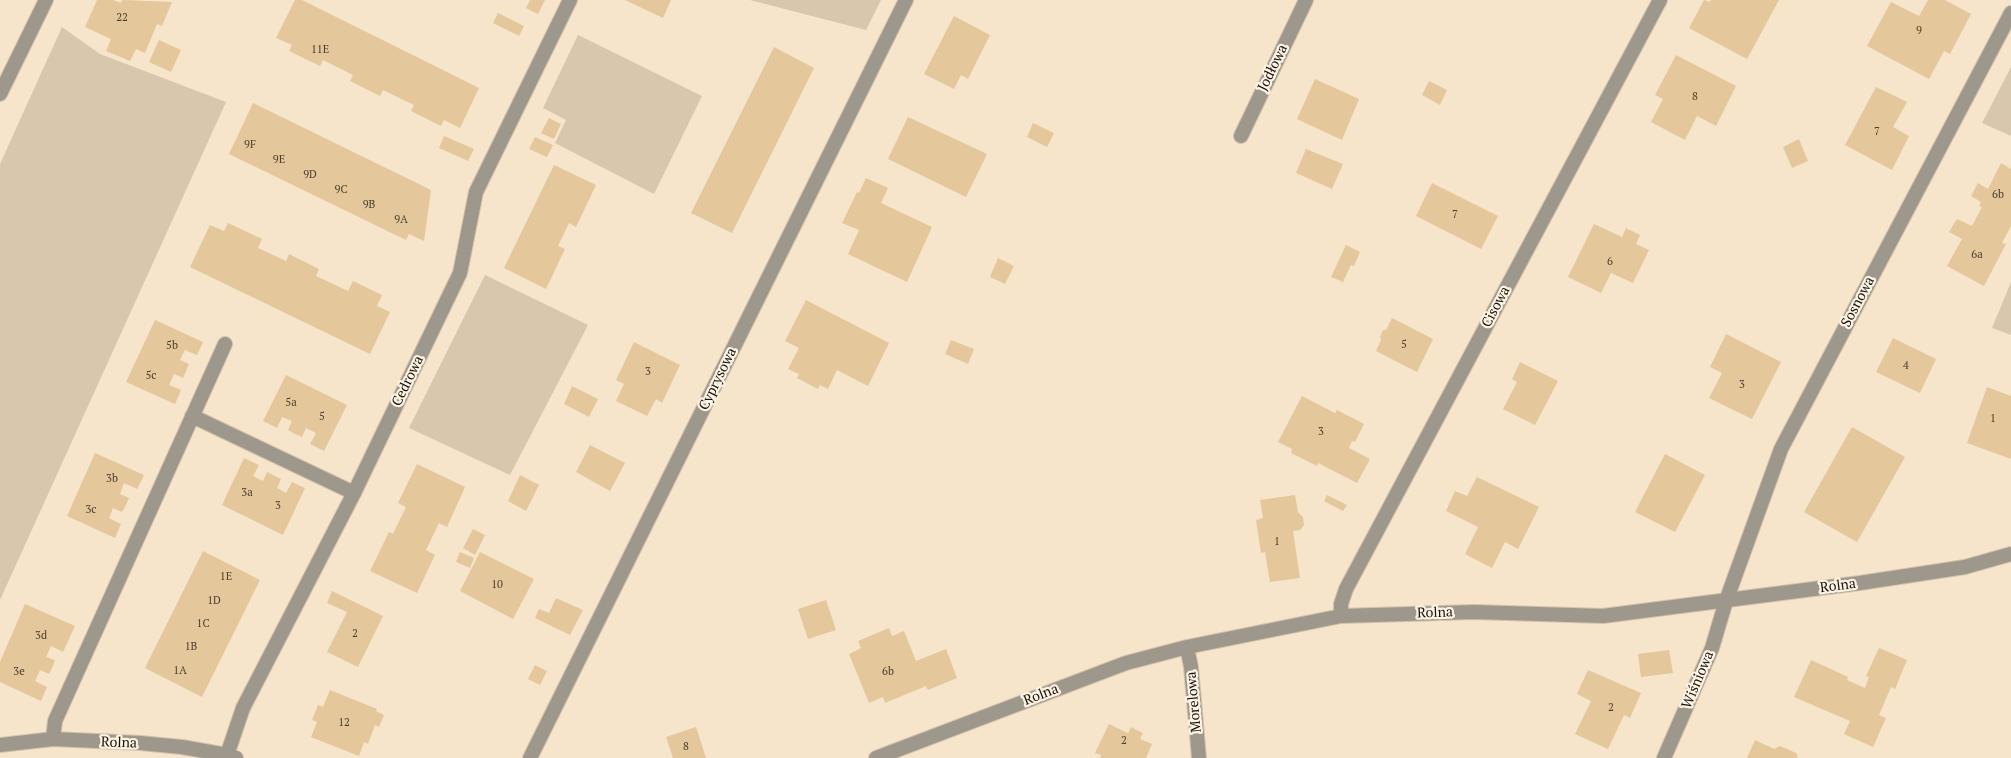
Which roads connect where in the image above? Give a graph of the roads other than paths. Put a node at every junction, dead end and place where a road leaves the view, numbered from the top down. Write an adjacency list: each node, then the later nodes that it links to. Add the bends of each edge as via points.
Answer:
1 (46, 0): 7 (street)
2 (570, 0): 11 (street, Cedrowa, via 476,192 460,273)
3 (906, 0): 19 (street, Cyprysowa)
4 (1306, 0): 8 (street, Jodłowa)
5 (1660, 0): 14 (street, Cisowa, via 1346,589)
6 (2011, 13): 13 (street, Sosnowa, via 1781,448)
7 (0, 94)
8 (1241, 136)
9 (225, 344): 10 (street)
10 (192, 416): 11 (street); 16 (street, via 54,721)
11 (354, 493): 18 (street, Cedrowa, via 243,708)
12 (2011, 554): 13 (street, Rolna, via 1964,567)
13 (1726, 601): 14 (street, Rolna, via 1603,616 1474,612); 22 (street, Wiśniowa, via 1712,648)
14 (1341, 616): 15 (street, Rolna)
15 (1187, 647): 20 (street, Rolna, via 1126,663); 21 (street, Morelowa)
16 (53, 740): 17 (street, Rolna); 18 (street, Rolna, via 140,743)
17 (0, 745)
18 (232, 756)
19 (530, 758)
20 (876, 758)
21 (1200, 758)
22 (1664, 758)

